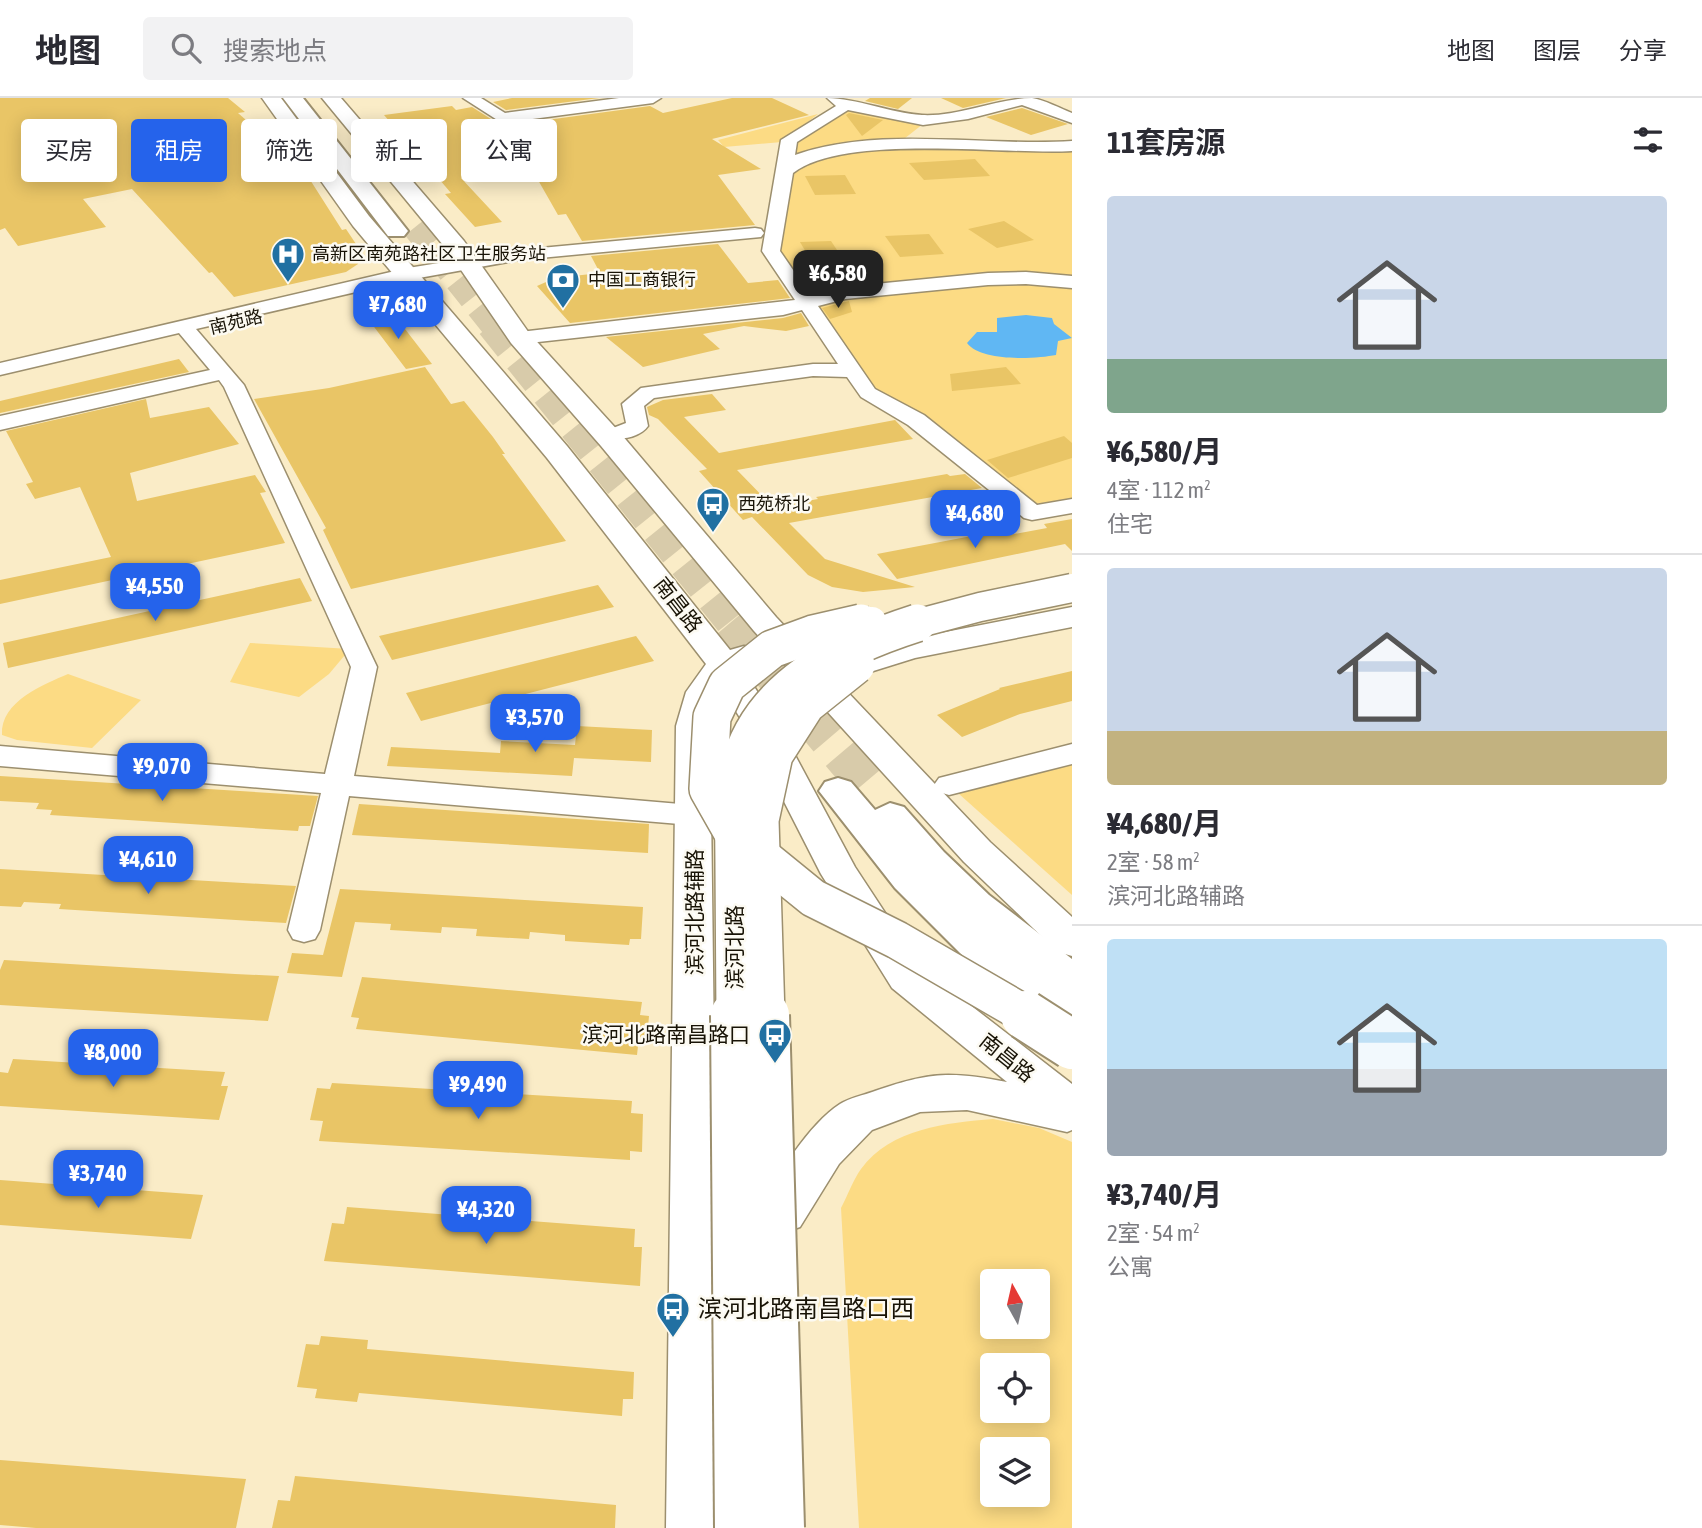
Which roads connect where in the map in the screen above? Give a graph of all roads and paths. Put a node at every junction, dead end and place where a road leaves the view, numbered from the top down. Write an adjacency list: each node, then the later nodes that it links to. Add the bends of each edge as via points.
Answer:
1 (271, 98): 14 (main road, 南昌路, via 361,221)
2 (293, 98): 3 (highway, via 405,229)
3 (311, 98)
4 (331, 98): 13 (main road, via 413,192)
5 (471, 98): 6 (street, via 502,118)
6 (653, 98)
7 (1030, 99): 8 (street, via 923,120); 9 (street)
8 (838, 103): 11 (street, via 789,140)
9 (1072, 118)
10 (1072, 146): 11 (street, via 874,144 803,158)
11 (785, 171): 16 (street, via 771,251)
12 (755, 233): 13 (street, 南苑路, via 519,255)
13 (470, 267): 14 (street, 南苑路); 18 (main road)
14 (411, 277): 17 (street, 南苑路); 19 (street, 南苑路); 31 (main road, 南昌路, via 557,452)
15 (1072, 282): 16 (street, via 988,279)
16 (805, 301): 18 (street, via 783,309); 20 (street)
17 (188, 332): 21 (street); 22 (street, 南苑路)
18 (520, 338): 30 (main road)
19 (0, 369)
20 (853, 371): 24 (street, via 813,370 648,392 633,404 637,426); 25 (street, via 869,393 916,420 1032,513)
21 (223, 373): 23 (street); 36 (street, via 234,385 364,667)
22 (0, 378)
23 (0, 423)
24 (621, 433)
25 (1072, 506)
26 (1072, 579): 30 (main road, 滨河北路辅路); 44 (main road, bridge, via 813,634 772,649 727,685 712,717 708,789 733,833 813,898 897,940)
27 (1072, 588): 48 (main road, 滨河北路, bridge, via 879,635 830,656 798,677 764,712 742,756 734,792)
28 (1072, 603): 49 (main road, 滨河北路, bridge, via 900,644 861,661 806,705 774,755 760,820)
29 (1072, 617): 32 (main road, via 875,660)
30 (783, 640): 31 (main road, 滨河北路辅路); 32 (main road)
31 (725, 666): 33 (main road, 南昌路); 38 (main road, 滨河北路辅路, via 713,673 703,689 693,726)
32 (818, 678): 33 (main road); 41 (main road, via 977,852)
33 (764, 729): 39 (main road, via 748,771); 45 (main road, 南昌路, via 840,874 906,977)
34 (1072, 754): 37 (street)
35 (0, 757): 36 (street)
36 (338, 784): 38 (street); 40 (street)
37 (949, 785)
38 (694, 816): 39 (street); 47 (main road, 滨河北路辅路)
39 (743, 820): 46 (main road)
40 (304, 930)
41 (1072, 940)
42 (1072, 981): 43 (highway, via 1003,929 852,788 909,878 997,962)
43 (1072, 1018)
44 (1072, 1045)
45 (1072, 1112): 46 (main road, via 967,1092 919,1094 856,1117 823,1150)
46 (783, 1212): 50 (main road)
47 (693, 1528)
48 (739, 1528)
49 (780, 1528)
50 (800, 1528)

